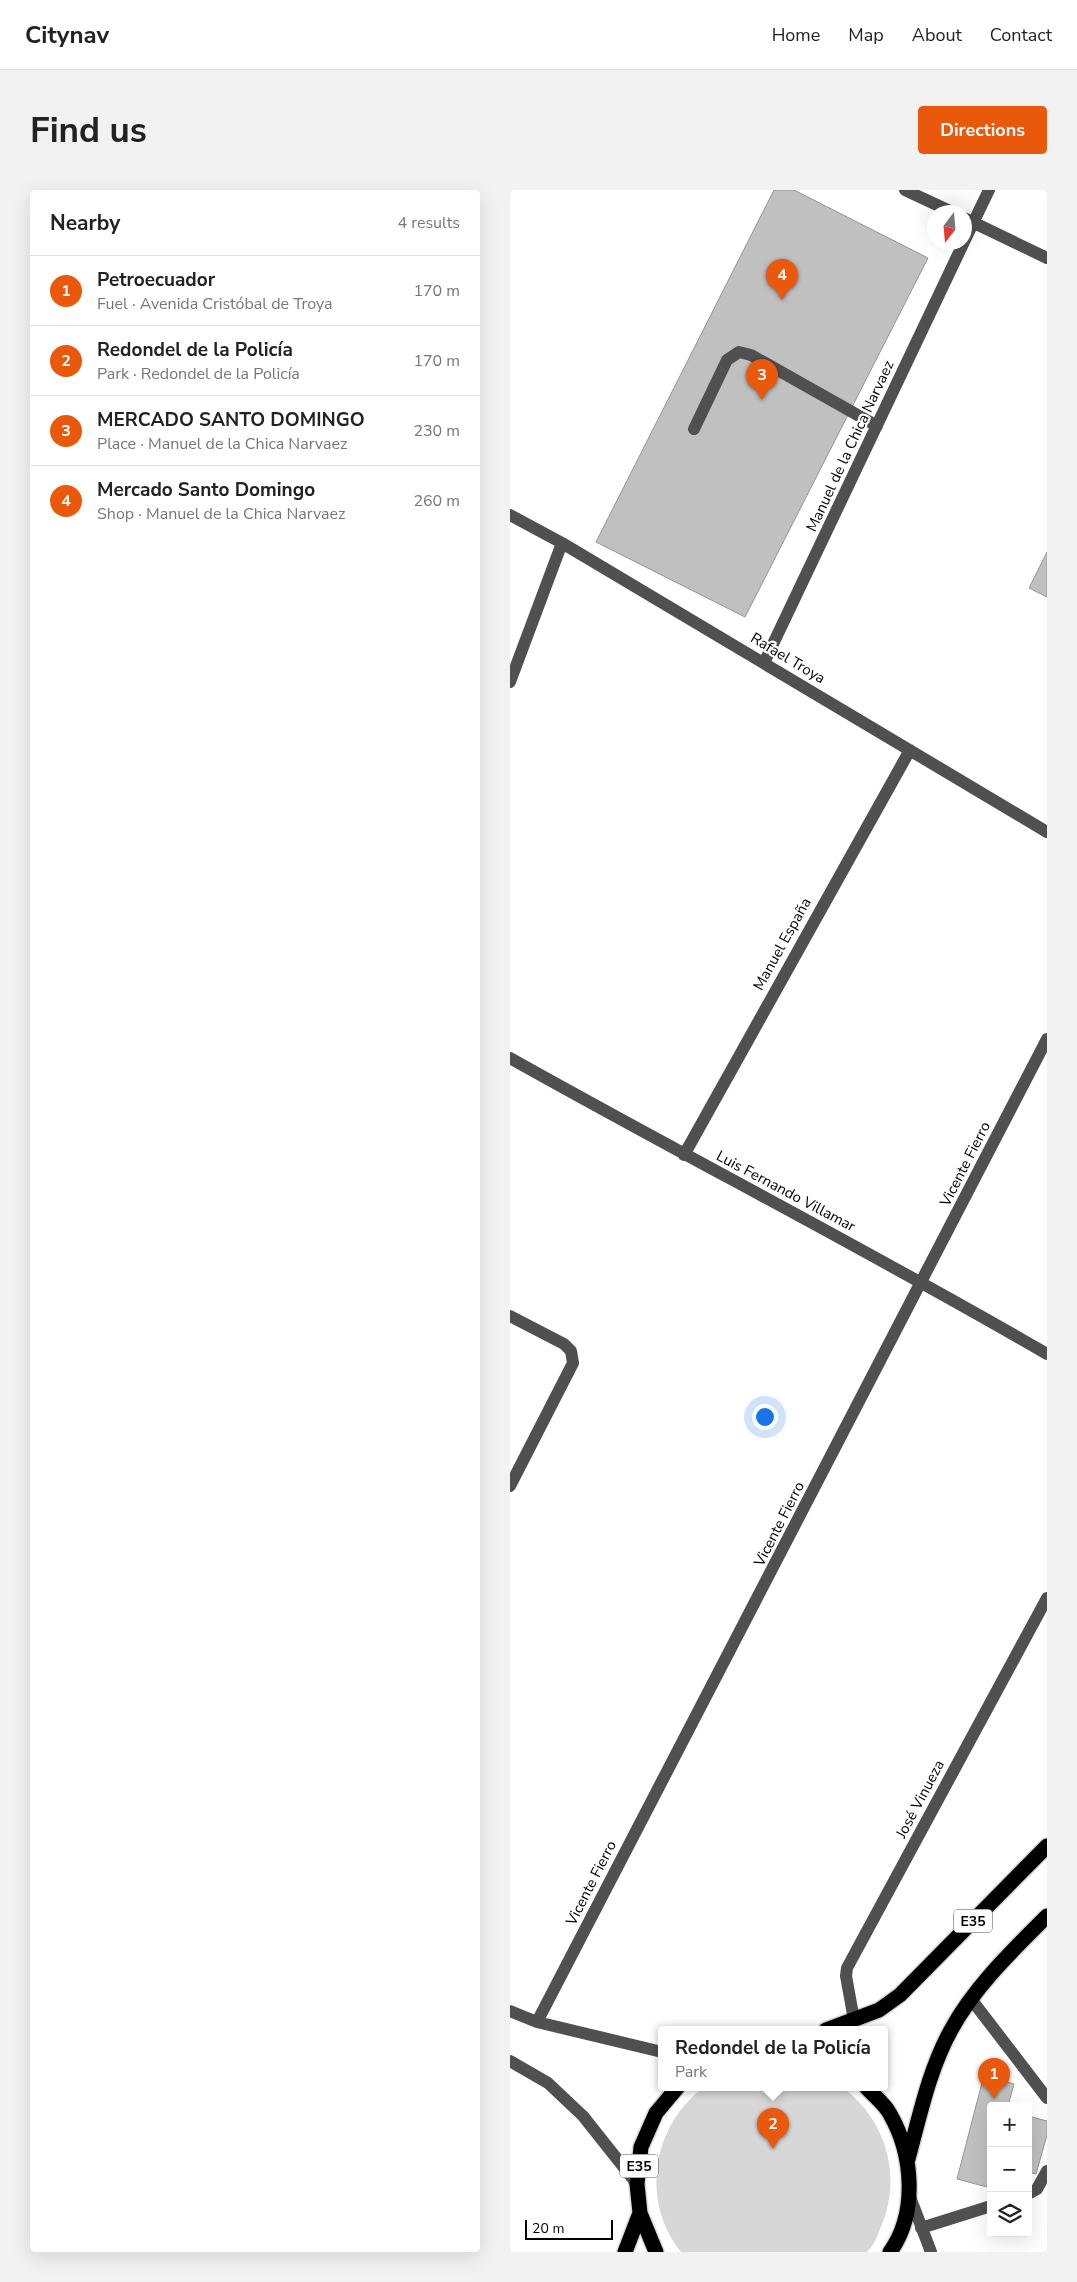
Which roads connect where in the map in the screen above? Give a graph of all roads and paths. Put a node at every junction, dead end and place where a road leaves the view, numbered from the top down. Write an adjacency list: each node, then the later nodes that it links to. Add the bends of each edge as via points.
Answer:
1 (905, 190): 3 (street)
2 (989, 190): 4 (street, Manuel de la Chica Narvaez)
3 (937, 205)
4 (972, 216)
5 (972, 221): 7 (street)
6 (960, 250): 8 (street, Manuel de la Chica Narvaez)
7 (1047, 258)
8 (877, 426): 9 (street, via 751,355 739,352 727,360); 12 (street, Manuel de la Chica Narvaez)
9 (694, 429)
10 (510, 515): 11 (street, Rafael Troya)
11 (562, 543): 12 (street, Rafael Troya); 13 (street)
12 (764, 663): 14 (street, Rafael Troya)
13 (510, 682)
14 (910, 750): 15 (street, Rafael Troya); 18 (street, Manuel España)
15 (1047, 832)
16 (1047, 1039): 19 (street, Vicente Fierro)
17 (510, 1058): 18 (street, Luis Fernando Villamar)
18 (684, 1155): 19 (street, Luis Fernando Villamar)
19 (923, 1282): 21 (street, Luis Fernando Villamar); 29 (street, Vicente Fierro)
20 (510, 1316): 22 (street, via 564,1344 571,1351 573,1363)
21 (1047, 1354)
22 (510, 1486)
23 (1047, 1598): 28 (street, José Vinueza, via 847,1968)
24 (1047, 1846): 28 (highway, E35, via 900,1995 879,2010)
25 (1047, 1916): 26 (highway)
26 (971, 1999): 35 (street); 36 (highway, via 938,2056)
27 (510, 2011): 29 (street)
28 (854, 2020): 30 (highway, E35)
29 (537, 2022): 31 (street)
30 (837, 2026)
31 (658, 2051)
32 (510, 2061): 38 (street, via 548,2083 584,2116)
33 (674, 2091): 38 (highway, E35, via 656,2113 641,2147)
34 (870, 2091): 36 (highway, via 890,2113)
35 (1047, 2098)
36 (908, 2159): 40 (highway)
37 (1047, 2171): 39 (street, via 1037,2189)
38 (637, 2184): 42 (highway, E35)
39 (1032, 2192)
40 (910, 2197): 43 (street); 46 (highway, via 897,2242)
41 (987, 2207): 43 (street)
42 (640, 2213): 44 (highway, E35); 45 (highway, E35)
43 (921, 2228): 47 (street)
44 (625, 2252)
45 (656, 2252)
46 (890, 2252)
47 (930, 2252)

